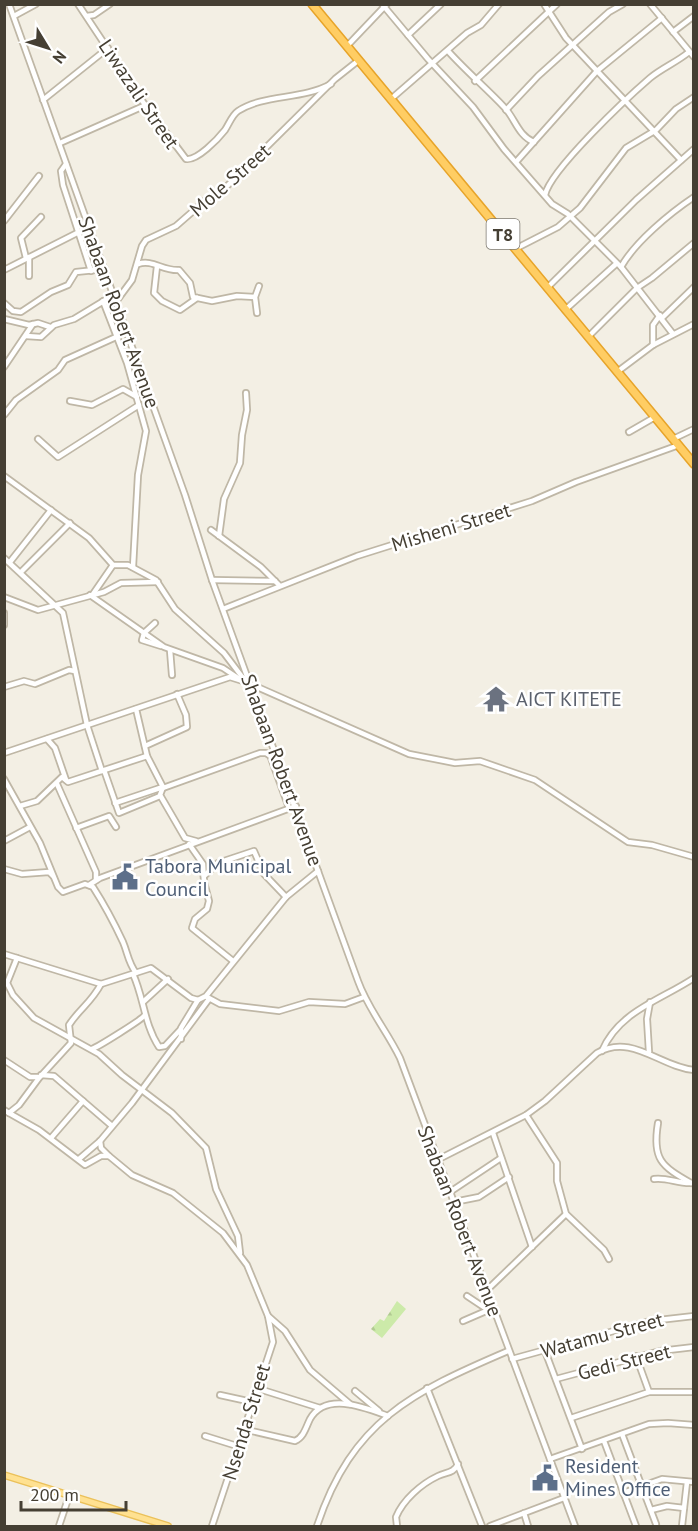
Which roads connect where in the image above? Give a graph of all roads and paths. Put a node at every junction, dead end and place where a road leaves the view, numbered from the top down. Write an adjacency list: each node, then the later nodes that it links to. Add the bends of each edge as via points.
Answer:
1 (9, 4): 15 (street, Shabaan Robert Avenue)
2 (36, 4): 15 (street)
3 (78, 4): 16 (street, Liwazali Street)
4 (110, 4): 16 (street)
5 (312, 4): 20 (highway, T8)
6 (441, 4): 19 (street)
7 (499, 4): 23 (street, via 481,25)
8 (544, 4): 13 (street)
9 (557, 4): 13 (street)
10 (622, 4): 21 (street)
11 (650, 4): 17 (street)
12 (384, 6): 19 (street); 20 (street)
13 (549, 12): 21 (street); 28 (street)
14 (693, 15): 18 (street)
15 (14, 16): 31 (street, Shabaan Robert Avenue)
16 (87, 16): 22 (street, Liwazali Street)
17 (662, 18): 18 (street); 27 (street)
18 (673, 33): 24 (street)
19 (408, 35): 26 (street)
20 (348, 45): 25 (highway, T8)
21 (575, 45): 27 (street); 35 (street)
22 (108, 48): 31 (street); 34 (street, Liwazali Street)
23 (448, 51): 26 (street); 28 (street)
24 (691, 53): 33 (street, via 650,78)
25 (359, 60): 29 (street, Mole Street); 32 (highway, T8)
26 (432, 64): 32 (street); 41 (street, via 473,107)
27 (597, 71): 33 (street); 37 (street)
28 (475, 81): 35 (street)
29 (331, 84): 34 (street, Liwazali Street, via 311,94 273,99 237,111 198,158 190,160 180,155); 54 (street, Mole Street, via 219,194 207,199 176,226 146,240)
30 (693, 97): 36 (street)
31 (43, 100): 38 (street, Shabaan Robert Avenue)
32 (391, 100): 52 (highway, T8)
33 (626, 101): 36 (street); 44 (street, via 554,176)
34 (146, 105): 38 (street)
35 (506, 110): 37 (street, via 523,135)
36 (656, 130): 40 (street); 47 (street, via 626,148 584,204)
37 (534, 142): 41 (street)
38 (60, 143): 42 (street, Shabaan Robert Avenue)
39 (693, 149): 40 (street)
40 (681, 160): 50 (street)
41 (516, 162): 44 (street)
42 (66, 164): 49 (street, via 61,171 63,185); 58 (street, Shabaan Robert Avenue)
43 (39, 176): 48 (street)
44 (545, 195): 47 (street)
45 (693, 197): 57 (street, via 633,249)
46 (40, 216): 53 (street, via 21,237 21,247)
47 (570, 216): 50 (street); 52 (street, via 540,238)
48 (4, 221)
49 (80, 231): 53 (street); 60 (street)
50 (594, 242): 55 (street); 64 (street)
51 (693, 243): 65 (street)
52 (515, 249): 64 (highway, T8)
53 (28, 258): 59 (street); 61 (street)
54 (138, 264): 56 (street); 71 (street, Mole Street)
55 (616, 264): 57 (street); 72 (street)
56 (157, 266): 68 (street, via 180,271); 68 (street, via 154,293 162,301 180,310)
57 (621, 267): 65 (street)
58 (105, 269): 60 (street); 66 (street, Shabaan Robert Avenue)
59 (4, 270)
60 (91, 271): 70 (street, via 76,272 68,285 21,312)
61 (29, 276)
62 (259, 286): 67 (street)
63 (693, 287): 74 (street)
64 (547, 288): 72 (highway, T8)
65 (637, 288): 74 (street); 82 (street)
66 (112, 296): 69 (street); 71 (street, Shabaan Robert Avenue)
67 (255, 297): 68 (street, via 212,301); 73 (street)
68 (197, 298)
69 (103, 301): 78 (street, via 74,319); 81 (street)
70 (4, 303)
71 (115, 303): 107 (street, Shabaan Robert Avenue)
72 (565, 310): 82 (highway, T8)
73 (257, 313)
74 (661, 317): 79 (street); 83 (street, via 653,325)
75 (4, 320): 76 (street)
76 (33, 324): 78 (street); 80 (street)
77 (693, 324): 79 (street)
78 (50, 327): 80 (street, via 41,337)
79 (674, 334): 83 (street)
80 (26, 336): 84 (street)
81 (116, 337): 87 (street); 90 (street, via 65,360 58,370 16,400)
82 (588, 337): 85 (highway, T8)
83 (653, 345): 85 (street)
84 (4, 367)
85 (617, 372): 91 (highway, T8)
86 (246, 393): 101 (street, via 241,461 224,499)
87 (137, 397): 88 (street, via 123,389 92,405); 89 (street)
88 (70, 401)
89 (139, 405): 94 (street, via 58,457); 105 (street, via 146,437 138,475)
90 (4, 416)
91 (655, 417): 93 (street); 95 (highway, T8)
92 (693, 429): 95 (street, Misheni Street)
93 (629, 432)
94 (39, 439)
95 (676, 442): 96 (highway, T8); 109 (street, Misheni Street, via 532,501)
96 (693, 464)
97 (4, 476): 98 (street)
98 (51, 510): 99 (street); 103 (street)
99 (70, 523): 104 (street, via 100,548); 106 (street)
100 (211, 530): 101 (street)
101 (219, 536): 109 (street)
102 (4, 558): 103 (street)
103 (10, 562): 106 (street)
104 (113, 565): 105 (street); 110 (street)
105 (133, 567): 108 (street)
106 (21, 572): 112 (street)
107 (212, 580): 109 (street); 113 (street, Shabaan Robert Avenue)
108 (158, 582): 110 (street, via 121,583); 121 (street, via 175,609 224,653)
109 (277, 583): 113 (street, Misheni Street)
110 (92, 595): 112 (street); 117 (street)
111 (4, 599): 112 (street, via 35,610)
112 (56, 605): 119 (street, via 64,615)
113 (223, 609): 121 (street, Shabaan Robert Avenue)
114 (4, 613): 116 (street)
115 (155, 623): 117 (street)
116 (4, 625)
117 (144, 633): 118 (street)
118 (167, 649): 120 (street); 121 (street, via 223,668)
119 (75, 672): 122 (street, via 67,671 35,684 26,681); 125 (street)
120 (172, 675)
121 (246, 682): 123 (street, via 225,678); 131 (street, Shabaan Robert Avenue); 148 (street, via 409,754 455,763 480,761 535,780 628,842)
122 (4, 687)
123 (177, 694): 124 (street); 127 (street, via 187,727)
124 (136, 709): 125 (street); 127 (street)
125 (87, 725): 126 (street); 132 (street)
126 (47, 739): 128 (street); 134 (street, via 55,748)
127 (145, 746): 130 (street)
128 (4, 753)
129 (270, 755): 131 (street); 136 (street, via 260,753); 141 (street)
130 (147, 756): 132 (street); 136 (street)
131 (279, 761): 140 (street, Shabaan Robert Avenue)
132 (103, 770): 134 (street); 138 (street)
133 (4, 778): 139 (street)
134 (67, 782): 135 (street, via 63,777)
135 (57, 784): 139 (street, via 37,801); 144 (street)
136 (163, 787): 137 (street); 138 (street)
137 (160, 796): 138 (street, via 120,813); 145 (street, via 184,837)
138 (115, 803)
139 (20, 806): 142 (street)
140 (296, 806): 141 (street); 150 (street, Shabaan Robert Avenue)
141 (289, 808): 145 (street)
142 (30, 827): 146 (street); 151 (street)
143 (116, 827): 144 (street, via 109,816)
144 (76, 828): 153 (street, via 96,872)
145 (196, 841): 147 (street)
146 (4, 842)
147 (189, 844): 152 (street, via 202,862); 153 (street)
148 (693, 857)
149 (4, 869): 151 (street, via 22,874 49,872)
150 (318, 871): 155 (street); 164 (street, Shabaan Robert Avenue)
151 (53, 876): 154 (street, via 63,892)
152 (203, 876): 155 (street, via 218,863 254,851 264,874); 158 (street, via 209,904 192,928)
153 (96, 881): 154 (street)
154 (89, 885): 159 (street, via 119,934)
155 (286, 897): 158 (street)
156 (4, 954): 157 (street)
157 (17, 958): 162 (street); 172 (street, via 7,978 8,988 34,1018)
158 (233, 961): 163 (street)
159 (134, 974): 161 (street, via 150,968); 162 (street); 166 (street)
160 (693, 978): 167 (street)
161 (168, 980): 165 (street); 166 (street)
162 (101, 984): 172 (street, via 88,1006 69,1024)
163 (207, 997): 164 (street, via 220,1004 279,1011 309,1002 345,1004); 165 (street); 173 (street)
164 (364, 997): 192 (street, Shabaan Robert Avenue, via 393,1042)
165 (198, 1000): 171 (street)
166 (143, 1002): 168 (street)
167 (650, 1002): 175 (street, via 622,1022); 176 (street)
168 (144, 1016): 169 (street); 170 (street)
169 (139, 1022): 170 (street); 174 (street)
170 (147, 1023): 171 (street, via 160,1047)
171 (180, 1030): 173 (street)
172 (71, 1038): 174 (street); 179 (street, via 71,1043)
173 (181, 1039): 180 (street)
174 (92, 1049): 180 (street)
175 (602, 1051): 176 (street, via 624,1048); 183 (street)
176 (649, 1052): 178 (street, via 677,1067)
177 (4, 1060): 179 (street, via 30,1077)
178 (693, 1070)
179 (41, 1076): 181 (street, via 54,1076); 182 (street, via 19,1105)
180 (142, 1090): 185 (street); 200 (street, via 172,1113 208,1150 216,1189 238,1236)
181 (83, 1101): 185 (street); 187 (street)
182 (7, 1112): 187 (street)
183 (526, 1115): 186 (street); 198 (street, via 557,1163 557,1182)
184 (658, 1123): 195 (street, via 656,1144 661,1161 671,1173)
185 (112, 1126): 188 (street)
186 (493, 1133): 190 (street); 192 (street)
187 (51, 1138): 191 (street)
188 (100, 1142): 189 (street); 191 (street)
189 (109, 1156): 191 (street, via 86,1165); 200 (street, via 132,1175 173,1193 223,1233)
190 (501, 1158): 193 (street); 196 (street)
191 (79, 1159)
192 (439, 1160): 196 (street, Shabaan Robert Avenue)
193 (509, 1177): 197 (street, via 479,1197); 199 (street)
194 (654, 1179): 195 (street)
195 (692, 1183)
196 (450, 1192): 197 (street, Shabaan Robert Avenue)
197 (454, 1202): 202 (street, Shabaan Robert Avenue)
198 (566, 1214): 199 (street); 201 (street)
199 (532, 1247): 202 (street)
200 (240, 1255): 205 (street)
201 (609, 1259)
202 (486, 1291): 204 (street, Shabaan Robert Avenue)
203 (467, 1296): 204 (street)
204 (491, 1309): 207 (street); 209 (street, Shabaan Robert Avenue)
205 (268, 1316): 214 (street, Nsenda Street, via 273,1342); 221 (street, via 285,1331 310,1370)
206 (693, 1316): 210 (street, Watamu Street, via 650,1321)
207 (463, 1321)
208 (693, 1347): 211 (street, Gedi Street)
209 (508, 1351): 212 (street, Shabaan Robert Avenue); 215 (street)
210 (545, 1351): 212 (street, Watamu Street); 213 (street)
211 (636, 1356): 213 (street, Gedi Street); 218 (street)
212 (512, 1359): 233 (street, Shabaan Robert Avenue)
213 (556, 1379): 225 (street)
214 (256, 1388): 220 (street, Nsenda Street); 222 (street)
215 (427, 1388): 224 (street); 234 (street)
216 (355, 1391): 223 (street)
217 (693, 1391): 218 (street)
218 (649, 1392): 225 (street)
219 (220, 1395): 220 (street)
220 (252, 1402): 227 (street, Nsenda Street)
221 (350, 1404): 222 (street); 223 (street)
222 (320, 1408): 227 (street, via 312,1415 302,1437 295,1441)
223 (381, 1413): 224 (street)
224 (388, 1416): 251 (street, via 361,1441 342,1467)
225 (571, 1418): 232 (street)
226 (693, 1425): 228 (street, via 655,1423)
227 (243, 1428): 231 (street, Nsenda Street)
228 (622, 1434): 230 (street); 240 (street)
229 (205, 1436): 231 (street)
230 (604, 1441): 232 (street); 241 (street)
231 (237, 1446): 250 (street, Nsenda Street)
232 (582, 1449): 233 (street)
233 (550, 1459): 243 (street, Shabaan Robert Avenue)
234 (458, 1464): 235 (street); 237 (street)
235 (452, 1472): 237 (street); 252 (street, via 426,1483 408,1499 396,1517)
236 (4, 1475): 242 (main road)
237 (463, 1476): 253 (street)
238 (687, 1482): 239 (street); 240 (street, via 662,1479); 244 (street)
239 (693, 1482)
240 (642, 1486): 241 (street); 245 (street)
241 (623, 1493): 257 (street)
242 (69, 1496): 248 (street); 249 (main road)
243 (564, 1498): 246 (street); 256 (street, Shabaan Robert Avenue)
244 (684, 1508): 245 (street, via 667,1506); 258 (street)
245 (651, 1510): 247 (street)
246 (524, 1513): 254 (street); 255 (street)
247 (656, 1524)
248 (59, 1527)
249 (168, 1527)
250 (212, 1527)
251 (316, 1527)
252 (397, 1527)
253 (482, 1527)
254 (490, 1527)
255 (528, 1527)
256 (575, 1527)
257 (636, 1527)
258 (682, 1527)

